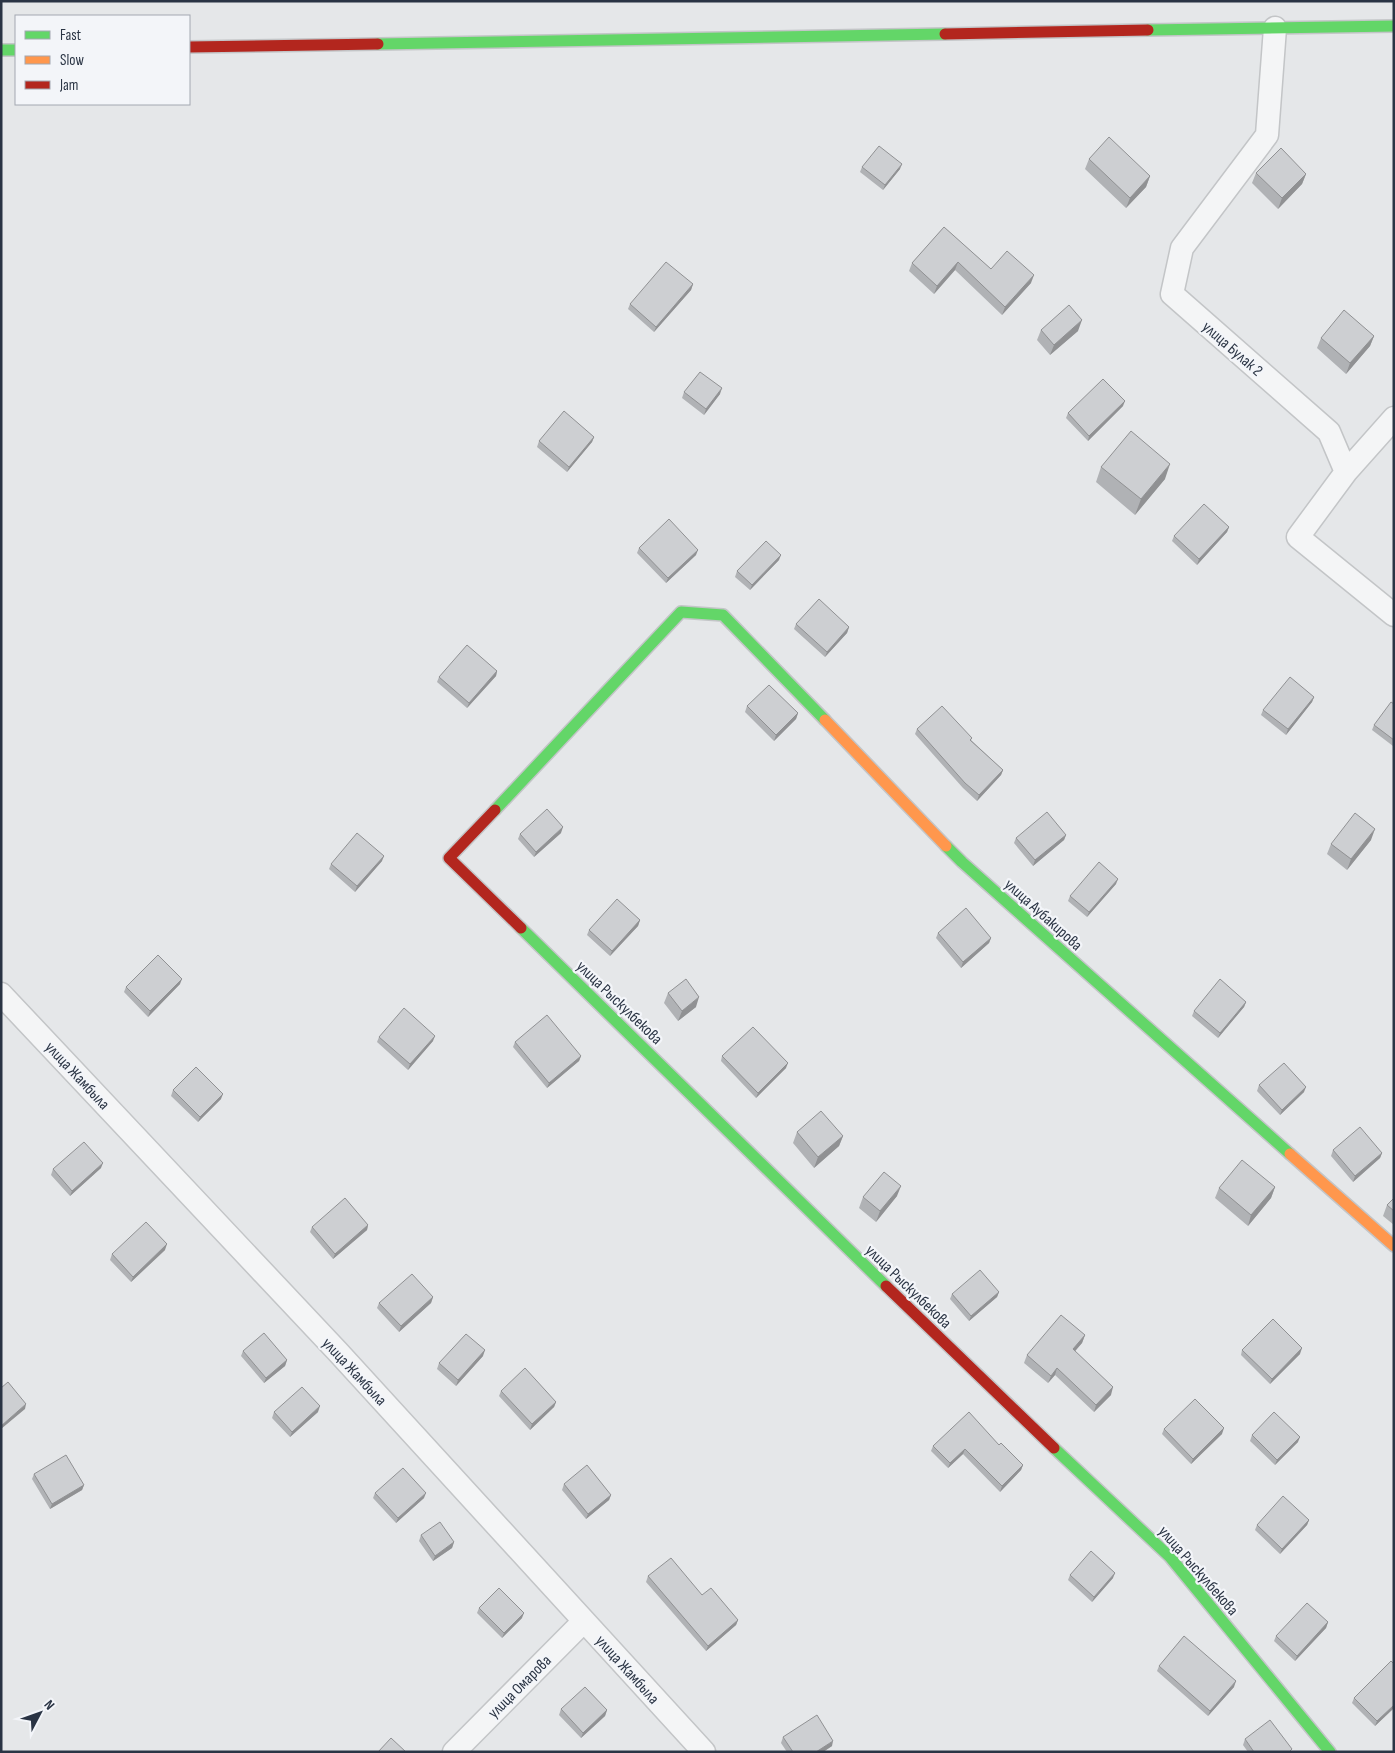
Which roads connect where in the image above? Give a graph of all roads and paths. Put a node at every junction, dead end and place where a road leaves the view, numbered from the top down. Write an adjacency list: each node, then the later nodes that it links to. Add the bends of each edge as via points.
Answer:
1 (1394, 26): 2 (street)
2 (1275, 28): 3 (street); 7 (street, улица Булак 2, via 1267,135 1182,248 1172,294 1329,432)
3 (190, 47)
4 (1, 50): 5 (street)
5 (15, 50)
6 (1394, 418): 7 (street)
7 (1346, 472): 8 (street, via 1298,537)
8 (1394, 615)
9 (449, 858): 11 (street, улица Аубакирова, via 681,612 723,615 962,862); 15 (street, улица Рыскулбекова, via 977,1375 1170,1557)
10 (1, 994): 12 (street, улица Жамбыла, via 345,1360)
11 (1394, 1246)
12 (584, 1621): 13 (street, улица Омарова); 14 (street, улица Жамбыла)
13 (454, 1752)
14 (704, 1752)
15 (1330, 1752)

